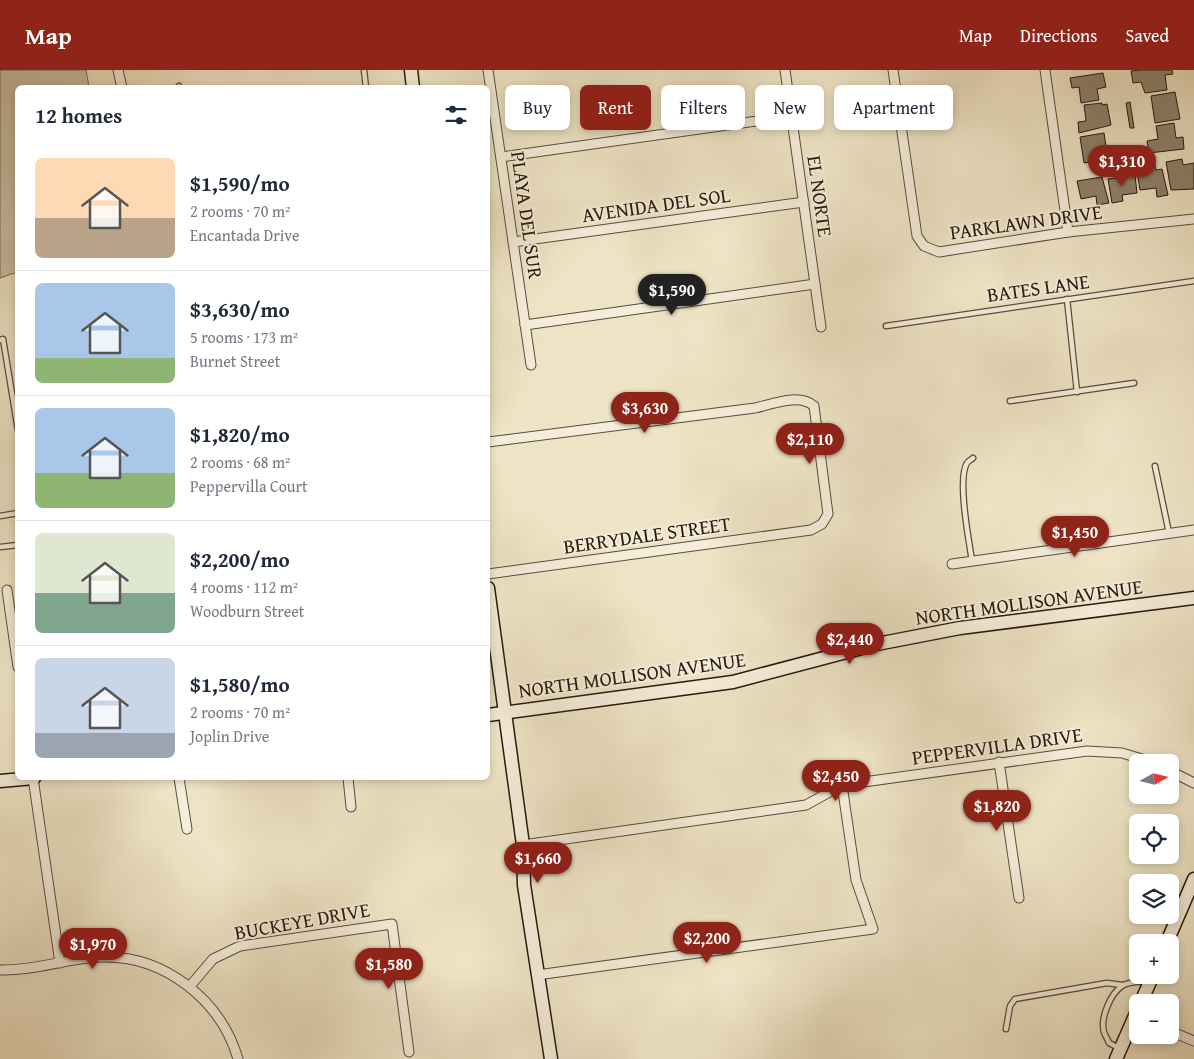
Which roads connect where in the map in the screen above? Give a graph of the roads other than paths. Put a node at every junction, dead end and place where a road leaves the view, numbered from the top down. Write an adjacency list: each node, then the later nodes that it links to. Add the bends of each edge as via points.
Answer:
1 (118, 70): 8 (street)
2 (364, 70): 9 (lane)
3 (411, 70): 10 (street)
4 (488, 70): 11 (street, PLAYA DEL SUR)
5 (785, 70): 12 (street, EL NORTE)
6 (893, 70): 20 (street, PARKLAWN DRIVE, via 917,236 924,246 939,252)
7 (1045, 70): 20 (street)
8 (121, 85)
9 (366, 85)
10 (414, 85)
11 (489, 85)
12 (787, 85)
13 (490, 97): 14 (street, PLAYA DEL SUR)
14 (491, 111): 17 (street, PLAYA DEL SUR)
15 (755, 121): 17 (street)
16 (794, 130): 18 (street, EL NORTE)
17 (501, 157): 21 (street, PLAYA DEL SUR)
18 (804, 202): 21 (street, AVENIDA DEL SOL); 23 (street, EL NORTE)
19 (1194, 219): 20 (street, PARKLAWN DRIVE)
20 (1068, 232)
21 (513, 242): 25 (street, PLAYA DEL SUR)
22 (1194, 281): 24 (lane, BATES LANE)
23 (815, 284): 25 (street); 27 (street, EL NORTE)
24 (1067, 299): 26 (lane, BATES LANE); 31 (lane)
25 (525, 324): 29 (street, PLAYA DEL SUR)
26 (886, 326)
27 (821, 327)
28 (0, 340): 33 (lane, via 3,339)
29 (531, 364)
30 (1134, 383): 31 (lane)
31 (1077, 392): 32 (lane)
32 (1010, 401)
33 (15, 412)
34 (490, 442): 45 (street, BERRYDALE STREET, via 755,408 798,399 808,401 814,406 828,514 822,524 811,530)
35 (973, 458): 43 (lane, via 967,463 964,473)
36 (1155, 466): 40 (lane)
37 (15, 514): 38 (lane)
38 (0, 516)
39 (1194, 530): 40 (street)
40 (1169, 533): 43 (street)
41 (15, 545): 42 (lane)
42 (0, 547)
43 (972, 561): 44 (street)
44 (952, 564)
45 (490, 574)
46 (7, 590): 49 (street)
47 (1194, 598): 50 (street, NORTH MOLLISON AVENUE, via 960,628 877,644 733,682)
48 (490, 604): 50 (street)
49 (15, 646)
50 (504, 712): 51 (street, NORTH MOLLISON AVENUE); 64 (street)
51 (490, 715)
52 (1129, 755): 53 (street, PEPPERVILLA DRIVE, via 1099,750)
53 (999, 762): 61 (street, PEPPERVILLA DRIVE); 66 (street)
54 (1179, 776): 60 (street)
55 (15, 780): 59 (street)
56 (34, 780): 68 (street)
57 (180, 780): 63 (street)
58 (348, 780): 62 (street)
59 (0, 781)
60 (1194, 783)
61 (842, 786): 64 (street, PEPPERVILLA DRIVE, via 806,805); 70 (street, via 856,880 873,929)
62 (352, 807)
63 (187, 829)
64 (523, 846): 70 (street, via 524,884)
65 (1194, 879): 67 (street)
66 (1019, 898)
67 (1170, 934)
68 (60, 963): 69 (street, via 24,970); 73 (street, via 101,957 134,961 163,970)
69 (0, 970)
70 (537, 975): 81 (street)
71 (1129, 983): 72 (lane)
72 (1122, 985): 74 (lane, via 1107,983 1015,999 1010,1006); 79 (lane, via 1112,998 1104,1030)
73 (190, 986): 78 (street, BUCKEYE DRIVE, via 213,959 240,946 392,924); 80 (street, via 218,1018)
74 (1006, 1029)
75 (1129, 1031): 79 (street)
76 (1179, 1035): 77 (street)
77 (1194, 1041)
78 (409, 1052)
79 (1118, 1054)
80 (238, 1059)
81 (551, 1059)

